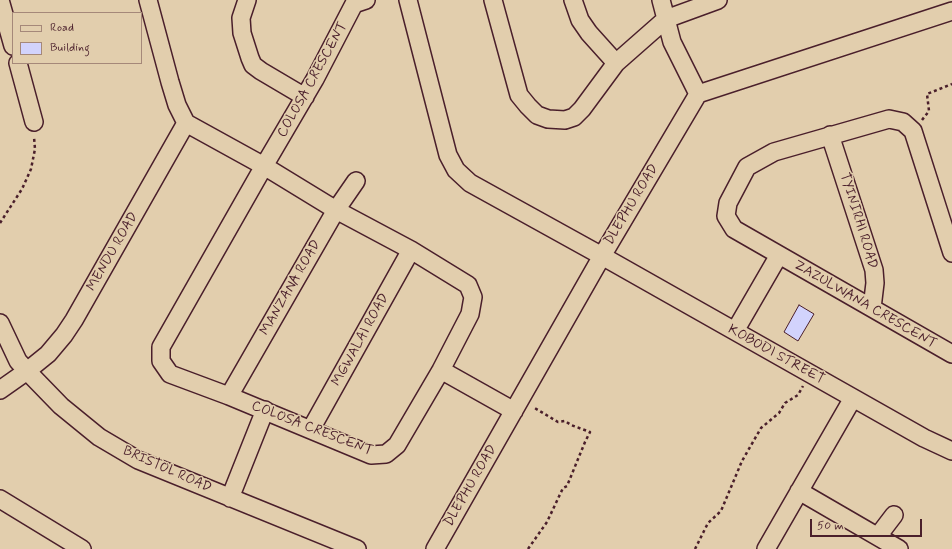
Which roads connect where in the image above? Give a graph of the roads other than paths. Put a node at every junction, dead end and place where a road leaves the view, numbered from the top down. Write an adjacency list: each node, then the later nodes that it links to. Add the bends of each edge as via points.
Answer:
1 (0, 0): 12 (street)
2 (148, 0): 18 (street, via 174,97)
3 (247, 0): 16 (street, via 241,18 242,33 254,65)
4 (408, 0): 26 (street, KOBODI STREET, via 448,155 456,170 470,182)
5 (493, 0): 13 (street, via 519,95 537,115 548,119 566,120 574,117)
6 (573, 0): 13 (street, via 588,33)
7 (661, 0): 11 (street)
8 (718, 0): 11 (street)
9 (356, 1): 16 (street, COLOSA CRESCENT)
10 (952, 11): 15 (street)
11 (666, 19): 13 (street); 15 (street, via 672,42)
12 (12, 42)
13 (616, 63)
14 (18, 64): 17 (street)
15 (698, 94): 26 (street, DLEPHU ROAD)
16 (305, 97): 20 (street, COLOSA CRESCENT)
17 (34, 122)
18 (186, 123): 20 (street); 32 (street, MENDU ROAD, via 74,320 48,354)
19 (830, 135): 24 (street, ZAZULWANA CRESCENT, via 889,119 903,122 913,131); 25 (street, ZAZULWANA CRESCENT, via 774,152 747,167 728,203 726,216 734,229); 27 (street, TYINIRHI ROAD, via 874,270)
20 (264, 166): 22 (street, COLOSA CRESCENT); 34 (street, COLOSA CRESCENT, via 161,347 161,361 170,374)
21 (356, 181): 22 (street, MANZANA ROAD)
22 (336, 210): 23 (street, COLOSA CRESCENT); 34 (street, MANZANA ROAD)
23 (411, 250): 31 (street, COLOSA CRESCENT, via 468,285 472,297 470,314); 38 (street, MGWALAI ROAD)
24 (952, 253)
25 (779, 255): 27 (street, ZAZULWANA CRESCENT); 29 (street, ZAZULWANA CRESCENT)
26 (602, 256): 29 (street, KOBODI STREET); 36 (street, DLEPHU ROAD)
27 (872, 308): 30 (street, ZAZULWANA CRESCENT)
28 (0, 323): 32 (street, BRISTOL ROAD, via 18,361)
29 (735, 331): 35 (street, KOBODI STREET)
30 (952, 354)
31 (441, 370): 36 (street); 38 (street, COLOSA CRESCENT, via 397,445 386,454 371,455)
32 (27, 371): 33 (street, MENDU ROAD); 41 (street, BRISTOL ROAD, via 61,406 99,437 138,460)
33 (0, 390)
34 (229, 396): 37 (street, COLOSA CRESCENT)
35 (853, 398): 39 (street, KOBODI STREET); 40 (street)
36 (517, 405): 47 (street, DLEPHU ROAD)
37 (265, 410): 38 (street, COLOSA CRESCENT); 41 (street)
38 (311, 429)
39 (952, 451)
40 (799, 491): 44 (street); 48 (street)
41 (230, 498): 46 (street, BRISTOL ROAD)
42 (0, 499): 45 (street)
43 (894, 515): 44 (street)
44 (878, 536): 49 (street)
45 (82, 549)
46 (357, 549)
47 (435, 549)
48 (766, 549)
49 (900, 549)

